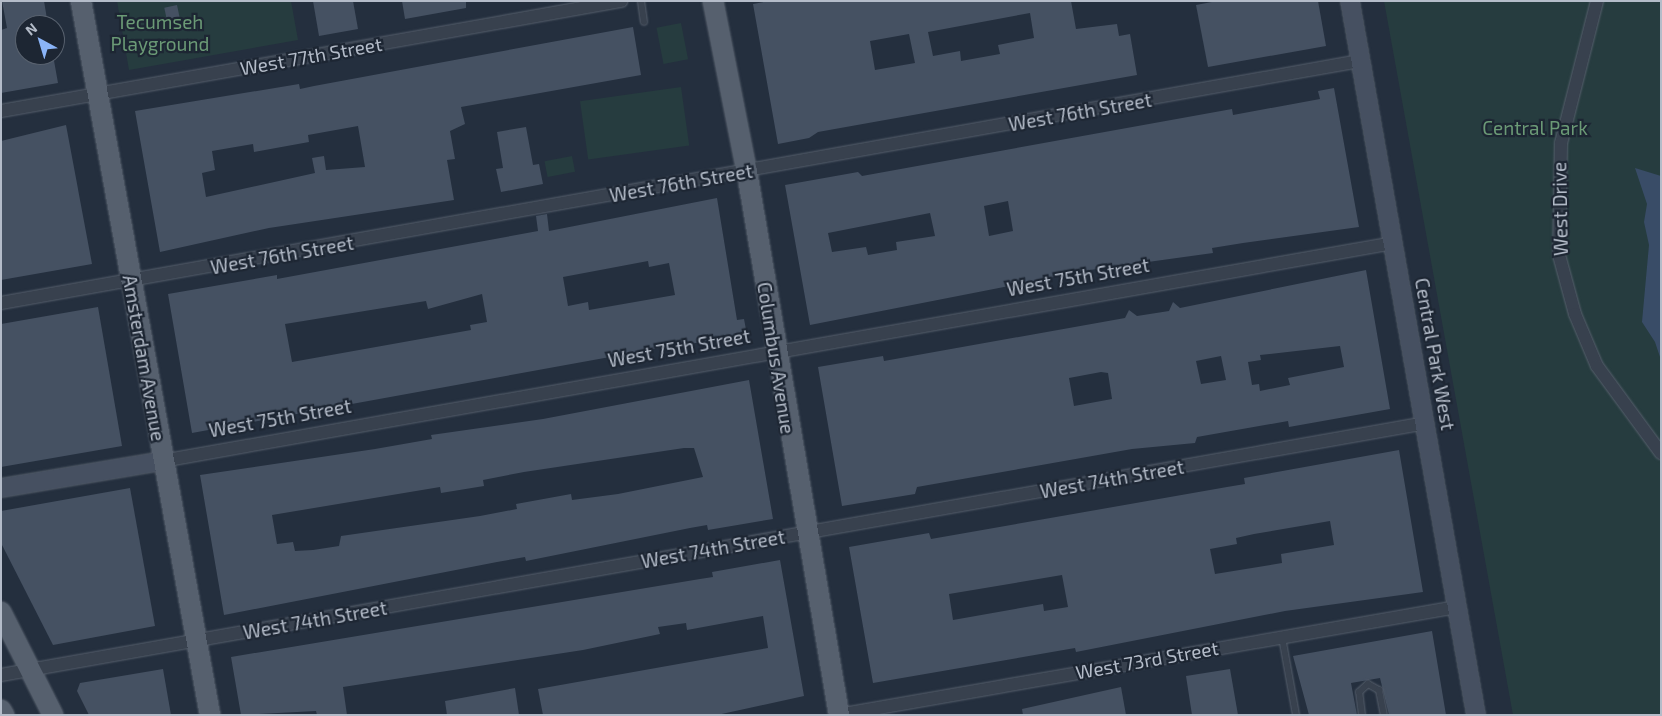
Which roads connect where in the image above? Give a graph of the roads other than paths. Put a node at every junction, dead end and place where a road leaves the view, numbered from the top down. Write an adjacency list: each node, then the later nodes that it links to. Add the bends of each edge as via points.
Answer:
1 (81, 1): 11 (main road, Amsterdam Avenue)
2 (621, 1): 11 (street, West 77th Street)
3 (641, 1): 9 (lane)
4 (713, 1): 13 (main road, Columbus Avenue)
5 (1350, 1): 10 (main road, Central Park West)
6 (1586, 1): 8 (street)
7 (1597, 1): 8 (street, West Drive)
8 (1592, 20): 19 (street, West Drive, via 1561,143 1559,255 1572,306 1597,366)
9 (644, 22)
10 (1360, 61): 13 (street, West 76th Street); 14 (main road, Central Park West)
11 (97, 94): 12 (street, West 77th Street); 15 (main road, Amsterdam Avenue)
12 (1, 111)
13 (747, 172): 15 (street, West 76th Street); 17 (main road, Columbus Avenue)
14 (1393, 243): 17 (street, West 75th Street); 18 (main road, Central Park West)
15 (130, 282): 16 (street, West 76th Street); 20 (main road, Amsterdam Avenue)
16 (1, 303)
17 (775, 352): 20 (street, West 75th Street); 22 (main road, Columbus Avenue)
18 (1426, 423): 22 (street, West 74th Street); 23 (main road, Central Park West)
19 (1661, 453)
20 (162, 461): 21 (main road, West 75th Street); 26 (main road, Amsterdam Avenue)
21 (1, 488)
22 (806, 532): 26 (street, West 74th Street); 33 (main road, Columbus Avenue)
23 (1457, 607): 25 (street, West 73rd Street); 37 (main road, Central Park West)
24 (1, 612): 27 (main road)
25 (1282, 636): 33 (street, West 73rd Street); 34 (lane)
26 (196, 642): 27 (street, West 74th Street); 32 (main road, Amsterdam Avenue)
27 (30, 670): 28 (street, West 74th Street); 31 (main road)
28 (1, 675)
29 (1, 710): 30 (main road)
30 (4, 715)
31 (53, 715)
32 (210, 715)
33 (839, 715)
34 (1296, 715)
35 (1362, 715): 36 (lane, via 1359,692 1369,684 1379,690)
36 (1384, 715)
37 (1476, 715)

